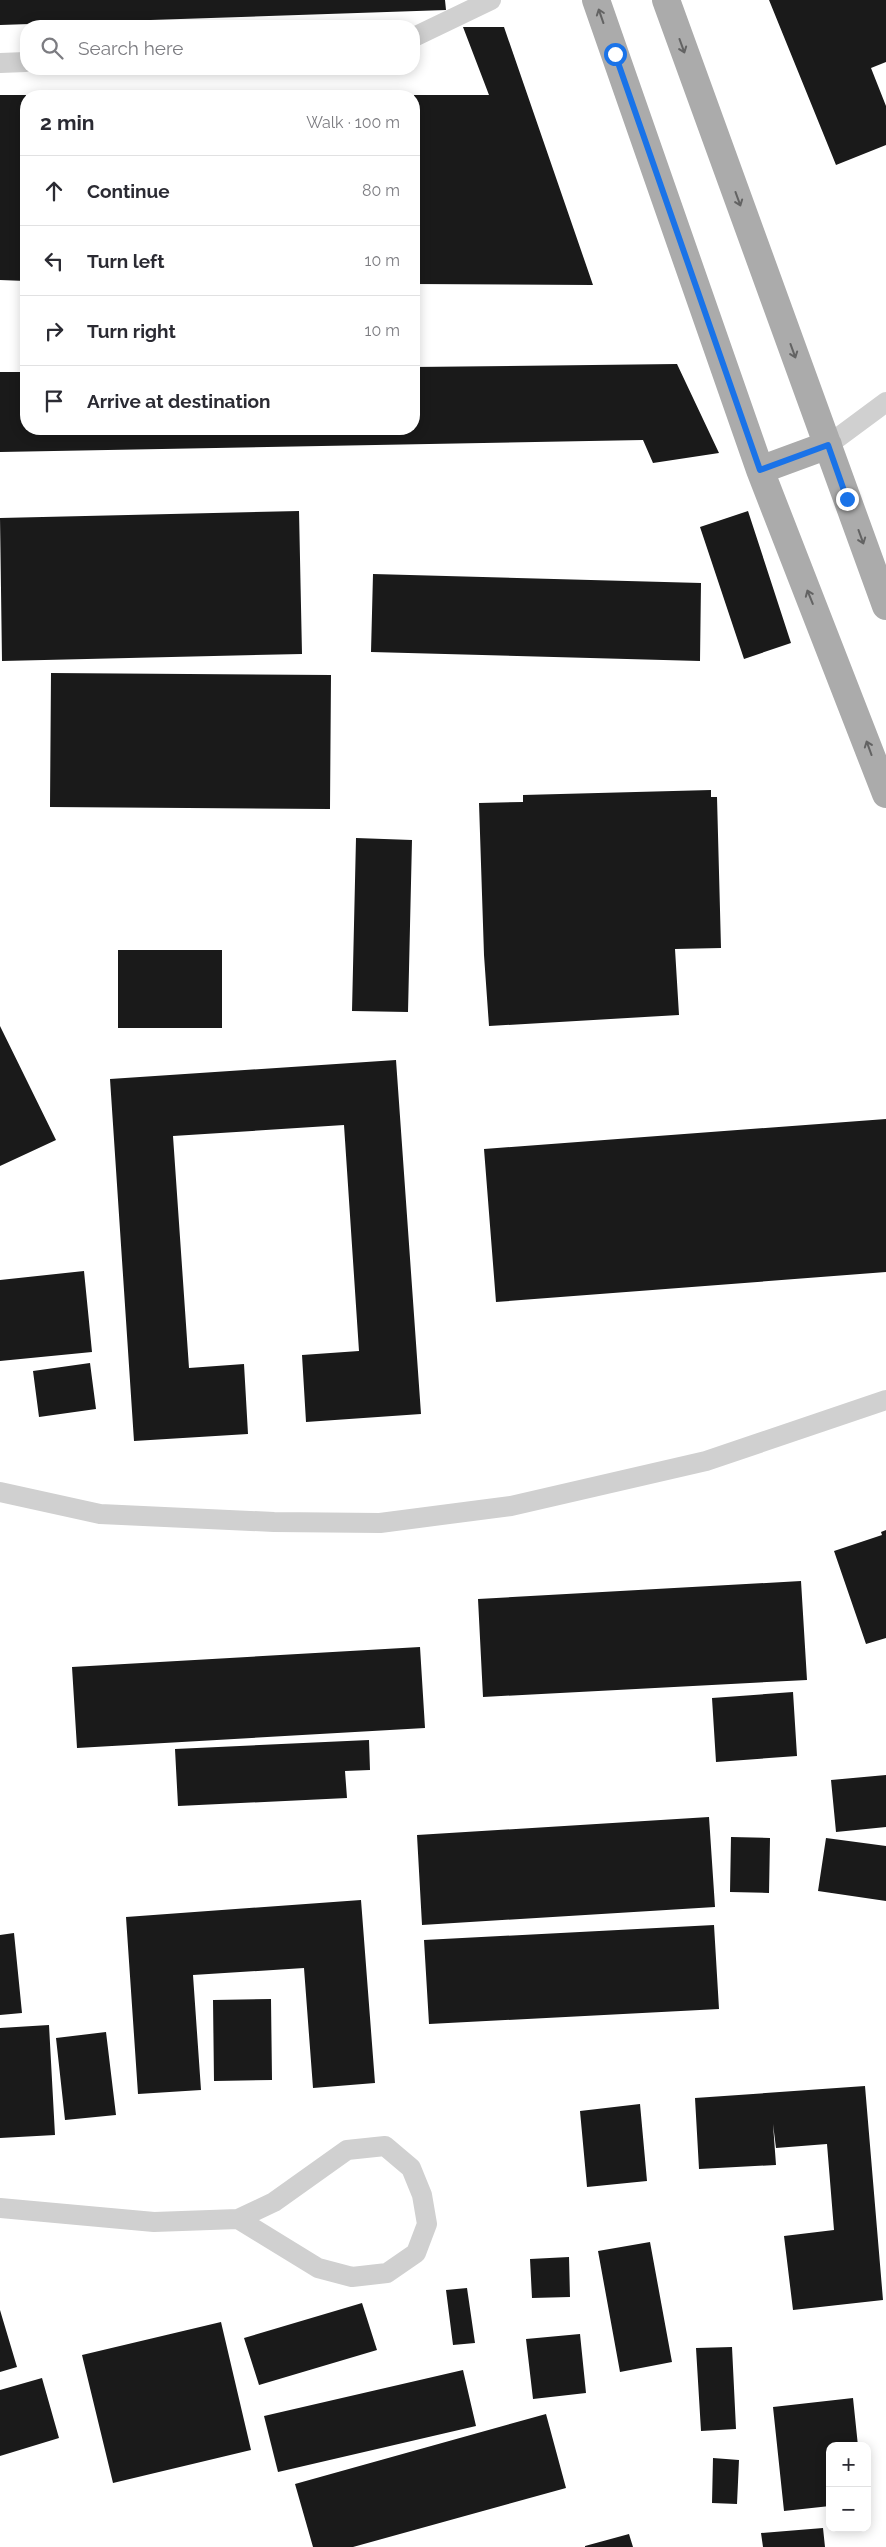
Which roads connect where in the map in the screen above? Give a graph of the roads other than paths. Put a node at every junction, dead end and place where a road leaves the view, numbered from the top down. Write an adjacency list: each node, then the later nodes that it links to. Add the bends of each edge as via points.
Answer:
1 (491, 0): 4 (lane)
2 (596, 0): 9 (main road, one-way to 2)
3 (666, 0): 8 (main road, one-way to 8)
4 (420, 34)
5 (20, 62): 6 (lane)
6 (0, 63)
7 (886, 402): 8 (lane)
8 (828, 445): 9 (main road); 10 (main road, one-way to 10)
9 (760, 470): 11 (main road, one-way to 9)
10 (886, 606)
11 (886, 794)
12 (886, 1400): 13 (lane, via 706,1461 511,1506 380,1523 100,1514)
13 (0, 1492)
14 (0, 2208): 15 (lane, via 154,2222)
15 (238, 2219): 15 (lane, via 274,2202 347,2150 385,2146 411,2168 422,2195 427,2224 416,2253 387,2273 352,2277 318,2268)

